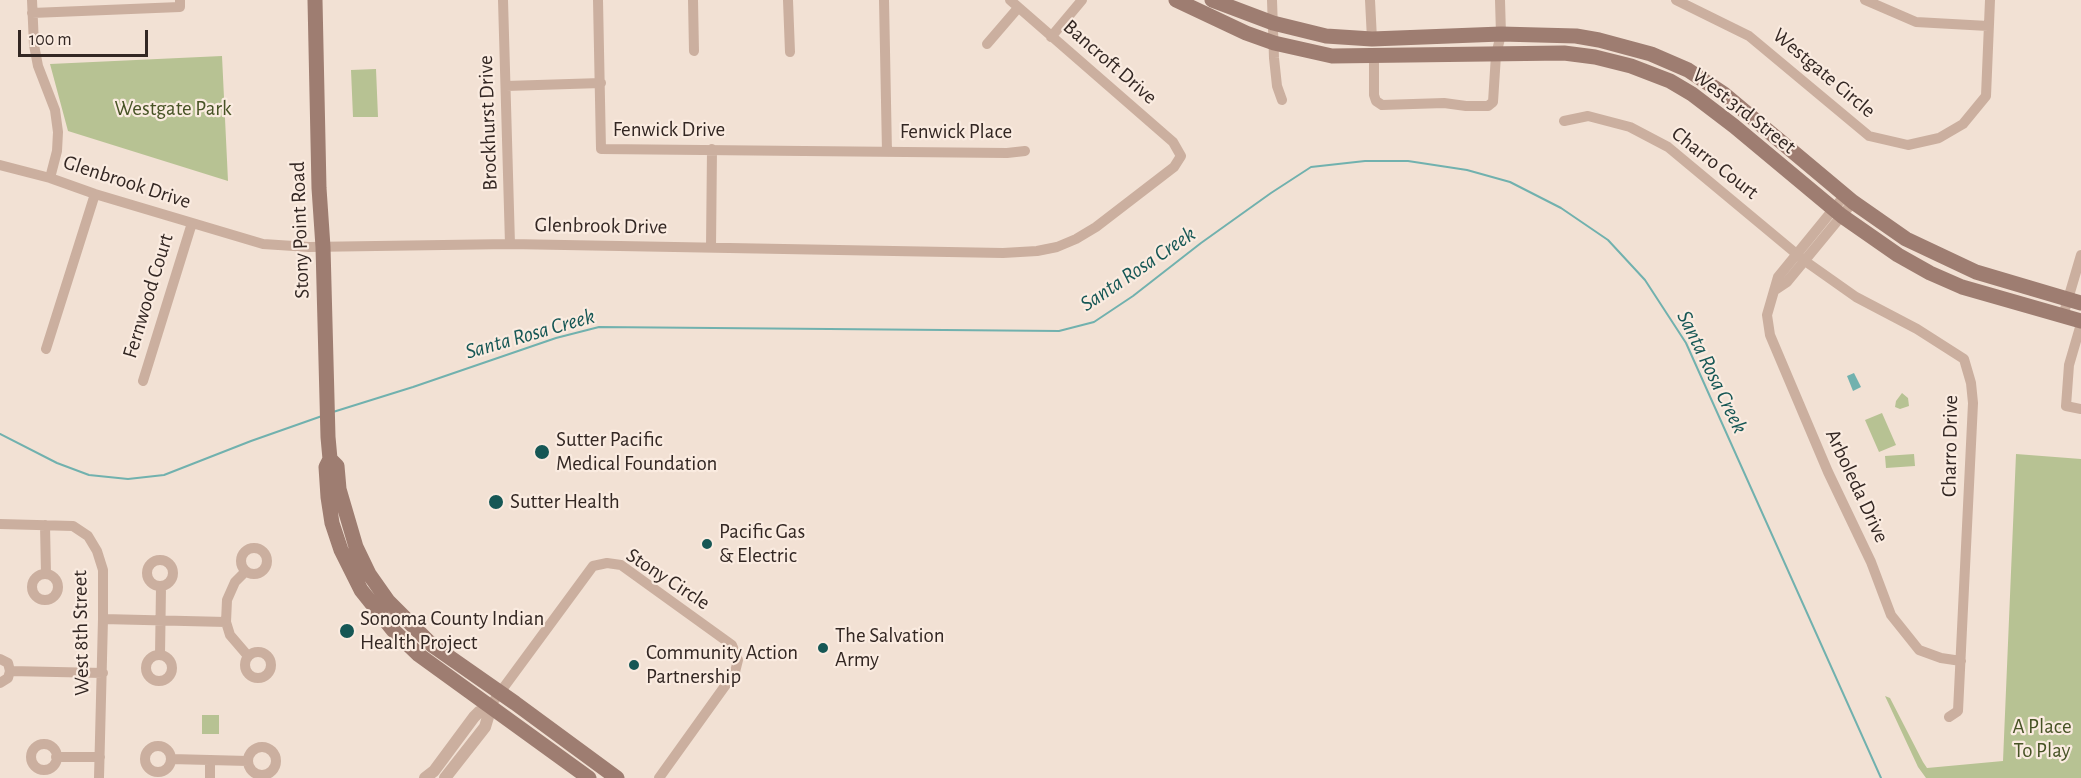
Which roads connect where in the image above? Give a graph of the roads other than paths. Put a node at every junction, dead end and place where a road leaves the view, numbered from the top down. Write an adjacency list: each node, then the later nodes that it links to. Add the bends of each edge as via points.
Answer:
1 (32, 0): 20 (street)
2 (315, 0): 47 (main road, Stony Point Road)
3 (503, 0): 33 (street, Brockhurst Drive)
4 (598, 0): 32 (street, Fenwick Drive)
5 (693, 0): 28 (street)
6 (788, 0): 29 (street)
7 (884, 0): 38 (street)
8 (1010, 0): 19 (street, Bancroft Drive)
9 (1082, 0): 24 (street)
10 (1176, 0): 26 (main road, West 3rd Street)
11 (1212, 0): 21 (main road, West 3rd Street)
12 (1272, 0): 21 (street)
13 (1370, 0): 25 (street)
14 (1500, 0): 23 (street)
15 (1677, 0): 22 (street, Westgate Circle, via 1749,36 1869,136 1908,145 1939,138 1963,124 1986,96)
16 (1866, 0): 22 (street, via 1916,22)
17 (1990, 0): 22 (street, Westgate Circle)
18 (180, 4): 20 (street)
19 (1018, 8): 24 (street, Bancroft Drive); 27 (street)
20 (32, 13): 41 (street, via 38,66 55,110 58,132)
21 (1272, 23): 25 (main road, West 3rd Street, via 1326,36); 26 (street)
22 (1989, 26)
23 (1501, 34): 25 (main road, West 3rd Street); 30 (street); 43 (main road, West 3rd Street, via 1599,40 1651,54 1688,70 1724,94)
24 (1051, 37): 39 (street, Bancroft Drive, via 1173,142)
25 (1372, 39)
26 (1274, 43): 31 (main road, West 3rd Street, via 1332,56); 34 (street, via 1277,86)
27 (987, 44)
28 (694, 51)
29 (790, 52)
30 (1496, 54): 31 (main road, West 3rd Street); 31 (street, via 1493,102 1488,106 1382,105 1374,95); 44 (main road, West 3rd Street, via 1564,53 1595,57 1670,81 1722,116)
31 (1374, 57)
32 (601, 83): 33 (street); 36 (street, Fenwick Drive, via 601,149)
33 (506, 86): 46 (street, Brockhurst Drive)
34 (1282, 100)
35 (1564, 122): 50 (street, Charro Court, via 1588,116 1630,128 1668,147)
36 (712, 149): 38 (street, Fenwick Drive); 48 (street)
37 (1025, 151): 38 (street, Fenwick Place)
38 (887, 152)
39 (1181, 156): 48 (street, Glenbrook Drive, via 1174,167 1096,226 1058,247 1003,253)
40 (0, 165): 41 (street, Glenbrook Drive)
41 (50, 178): 42 (street, Glenbrook Drive)
42 (95, 194): 45 (street, Glenbrook Drive); 54 (street)
43 (1849, 199): 44 (street, Arboleda Drive); 51 (main road, West 3rd Street, via 1891,230 1944,259 1992,278)
44 (1838, 213): 50 (street, Arboleda Drive); 52 (main road, West 3rd Street, via 1875,241 1930,273 1986,295)
45 (192, 223): 47 (street, Glenbrook Drive, via 263,244); 55 (street, Fernwood Court)
46 (510, 244): 47 (street, Glenbrook Drive); 48 (street, Glenbrook Drive)
47 (323, 247): 57 (main road, Stony Point Road)
48 (711, 247)
49 (2081, 255): 51 (street)
50 (1801, 257): 69 (street, Arboleda Drive, via 1778,277 1767,315 1770,335 1892,615 1919,650); 69 (street, Charro Drive, via 1856,297 1964,359 1973,403)
51 (2074, 301): 52 (street)
52 (2063, 316): 53 (main road, West 3rd Street)
53 (2081, 323): 56 (street, via 2069,365 2066,406)
54 (46, 349)
55 (143, 381)
56 (2081, 409)
57 (330, 459): 73 (main road, Stony Point Road, via 337,466 339,489 356,547 388,601 432,645); 74 (main road, Stony Point Road, via 326,467 332,523 362,590 393,630 419,655)
58 (0, 525): 59 (street, West 8th Street)
59 (45, 525): 61 (street, West 8th Street); 63 (street, West 8th Street, via 73,526 88,536 98,551 103,570)
60 (246, 571): 65 (street, via 235,582 227,600)
61 (46, 574)
62 (161, 587): 64 (street)
63 (104, 619): 64 (street); 71 (street, West 8th Street)
64 (160, 621): 65 (street); 66 (street)
65 (226, 622): 67 (street, via 230,635)
66 (160, 655)
67 (248, 656)
68 (0, 659): 70 (street, via 8,663)
69 (1961, 660): 75 (street, Charro Drive, via 1958,711)
70 (10, 671): 71 (street); 72 (street)
71 (103, 673): 77 (street, West 8th Street)
72 (0, 683)
73 (499, 692): 74 (street, Stony Circle); 86 (main road, Stony Point Road); 87 (street, Stony Circle, via 593,566 621,565 732,645 738,660 735,672)
74 (488, 708): 83 (street, via 474,717); 84 (street, via 485,727); 85 (main road, Stony Point Road)
75 (1949, 717)
76 (56, 757): 77 (street)
77 (100, 757): 81 (street, West 8th Street)
78 (171, 759): 79 (street)
79 (210, 760): 80 (street); 82 (street)
80 (248, 761)
81 (99, 778)
82 (210, 778)
83 (425, 778)
84 (445, 778)
85 (589, 778)
86 (617, 778)
87 (660, 778)

